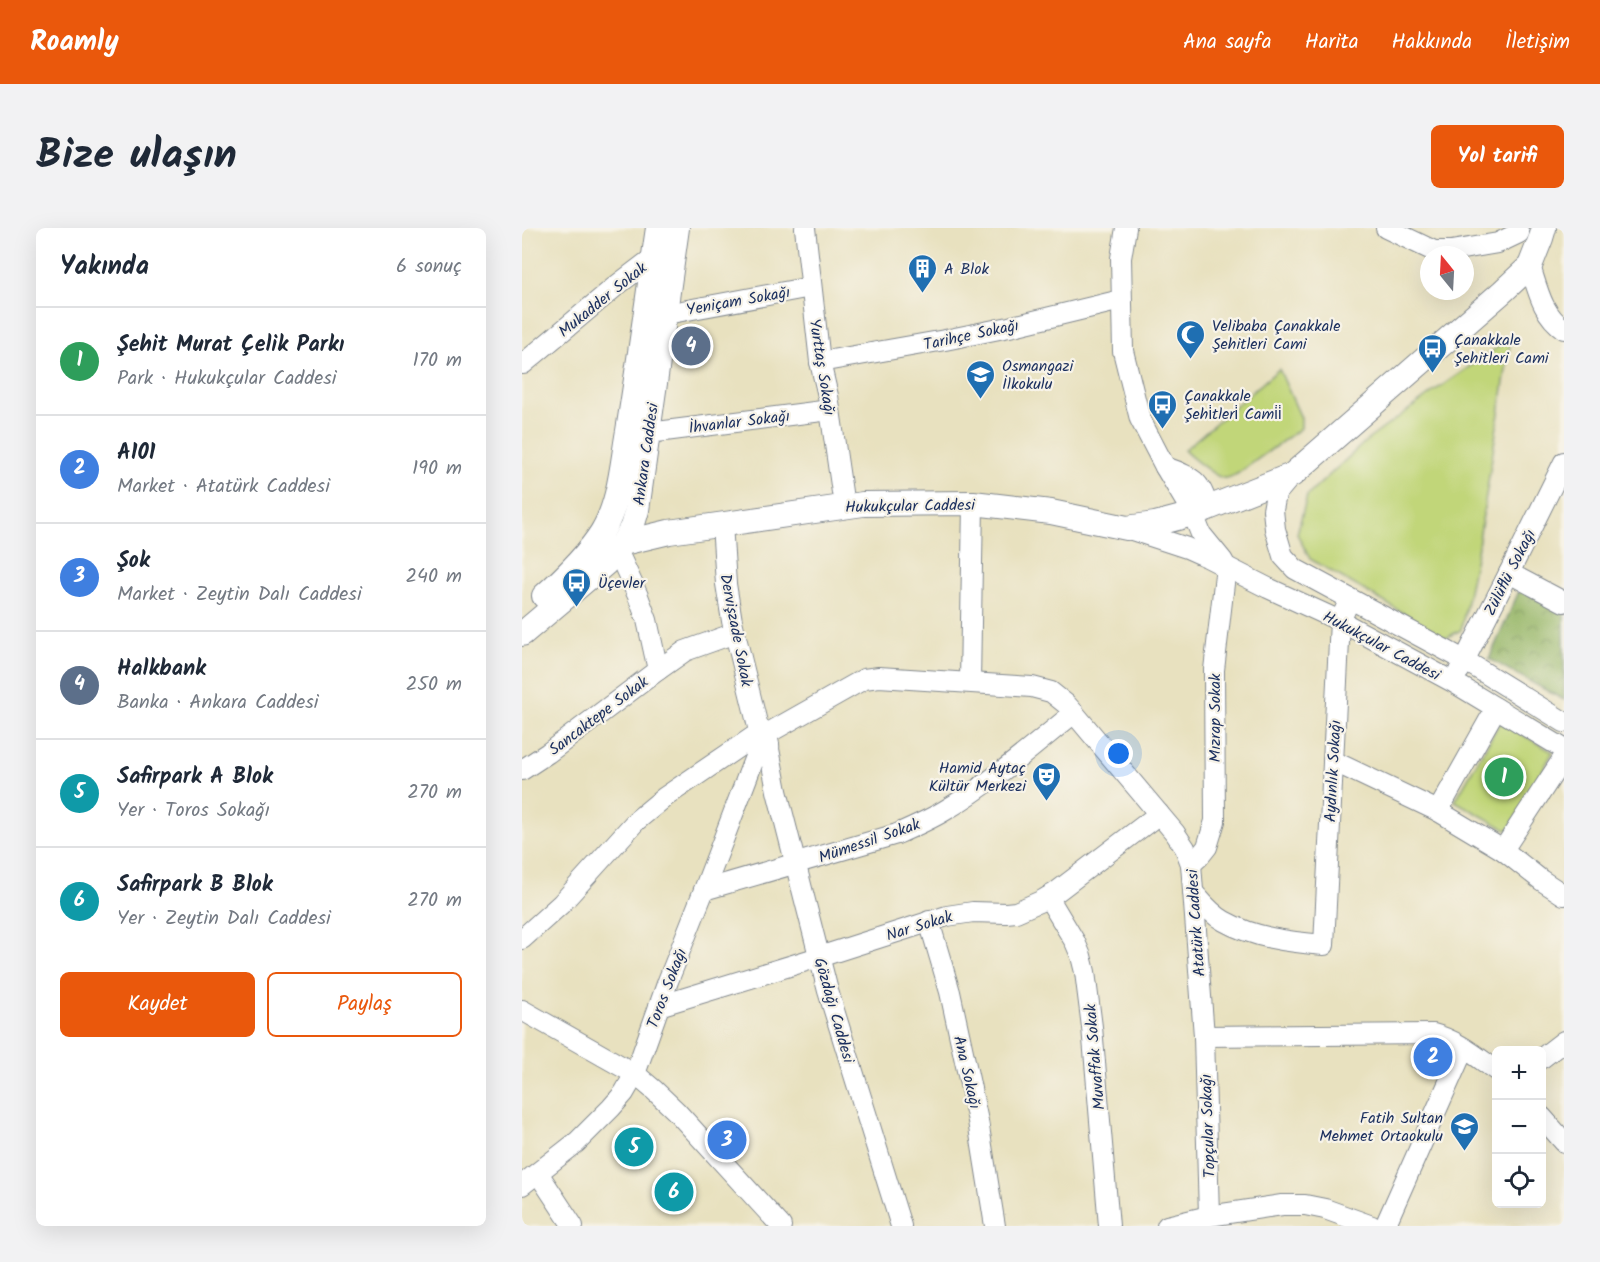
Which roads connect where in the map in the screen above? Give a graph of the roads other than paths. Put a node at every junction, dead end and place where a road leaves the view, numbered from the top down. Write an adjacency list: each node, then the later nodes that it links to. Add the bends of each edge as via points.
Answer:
1 (658, 228): 9 (main road, Ankara Caddesi)
2 (677, 228): 14 (main road, Ankara Caddesi)
3 (805, 228): 12 (street, Yurttaş Sokağı)
4 (1114, 228): 10 (street)
5 (1126, 228): 10 (street)
6 (1386, 228): 8 (street, via 1434,251 1498,243)
7 (1544, 228): 11 (main road, Hukukçular Caddesi)
8 (1518, 231): 11 (street)
9 (654, 257): 17 (street, Mukadder Sokak); 32 (main road, Ankara Caddesi, via 612,510 585,555)
10 (1121, 258): 13 (street)
11 (1532, 261): 15 (street, via 1546,311); 21 (main road, Hukukçular Caddesi, via 1502,292)
12 (811, 287): 14 (street, Yeniçam Sokağı); 16 (street, Yurttaş Sokağı)
13 (1121, 300): 16 (street, Tarihçe Sokağı, via 1009,327); 24 (street, via 1123,351 1140,419 1164,464)
14 (666, 314): 19 (main road, Ankara Caddesi)
15 (1564, 329)
16 (820, 362): 18 (street, Yurttaş Sokağı)
17 (523, 363)
18 (830, 410): 19 (street, İhvanlar Sokağı); 23 (street, Yurttaş Sokağı)
19 (649, 432): 27 (main road, Ankara Caddesi, via 638,510)
20 (1564, 462): 29 (street, Zülüflü Sokağı)
21 (1292, 475): 24 (main road, Hukukçular Caddesi); 30 (street, Hukukçular Caddesi, via 1274,502 1275,529 1283,556 1294,569)
22 (973, 503): 23 (main road, Hukukçular Caddesi); 26 (main road, Hukukçular Caddesi, via 1051,512); 38 (street)
23 (844, 506): 25 (main road, Hukukçular Caddesi)
24 (1200, 512): 26 (main road, Hukukçular Caddesi); 28 (street, via 1201,534)
25 (722, 524): 27 (main road, Hukukçular Caddesi, via 669,532); 34 (street, Dervişzade Sokak, via 726,584)
26 (1127, 528): 28 (street, Hukukçular Caddesi)
27 (620, 547): 35 (main road, Ankara Caddesi); 37 (street, Sancaktepe Sokak, via 647,620)
28 (1226, 566): 33 (street, Hukukçular Caddesi); 53 (street, Mızrap Sokak, via 1214,670 1215,821 1207,847)
29 (1509, 573): 31 (street); 36 (street, Zülüflü Sokağı)
30 (1350, 599): 33 (street, Aydınlık Sokağı); 36 (street, Hukukçular Caddesi)
31 (1564, 602)
32 (522, 614)
33 (1340, 621): 39 (street, Hukukçular Caddesi); 46 (street, Aydınlık Sokağı)
34 (735, 633): 37 (street, via 685,651); 43 (street, Dervişzade Sokak)
35 (522, 634)
36 (1464, 660): 39 (street, Zülüflü Sokağı); 42 (street, Hukukçular Caddesi)
37 (658, 670): 47 (street, Sancaktepe Sokak)
38 (970, 682): 41 (street, Atatürk Caddesi, via 1051,692); 43 (street, Atatürk Caddesi, via 864,679 786,723)
39 (1453, 682): 40 (street, Hukukçular Caddesi)
40 (1496, 708): 44 (street, Hukukçular Caddesi); 49 (street)
41 (1074, 713): 50 (street, Atatürk Caddesi); 52 (street, Mümessil Sokak, via 942,813 897,834)
42 (1564, 722)
43 (760, 745): 48 (street, Dervişzade Sokak); 54 (street, Toros Sokağı); 59 (street, via 708,768 665,797 636,821 561,904)
44 (1564, 749)
45 (1564, 757): 51 (street)
46 (1333, 761): 49 (street); 55 (street, Aydınlık Sokağı, via 1324,945 1264,936 1224,921)
47 (522, 770)
48 (777, 791): 52 (street, Gözdağı Caddesi)
49 (1438, 811): 51 (street)
50 (1159, 814): 53 (street, Atatürk Caddesi, via 1185,848); 57 (street, Nar Sokak)
51 (1503, 850): 56 (street)
52 (796, 864): 54 (street, Mümessil Sokak); 60 (street, Gözdağı Caddesi)
53 (1191, 864): 55 (street, Atatürk Caddesi)
54 (704, 890): 61 (street, Toros Sokağı)
55 (1193, 892): 63 (street, Atatürk Caddesi)
56 (1564, 895)
57 (1048, 897): 58 (street, Nar Sokak, via 1016,912 958,913); 78 (street, Muvaffak Sokak, via 1075,942 1085,972)
58 (929, 921): 60 (street, Nar Sokak); 77 (street, Ana Sokağı, via 950,992 978,1121)
59 (522, 939)
60 (819, 957): 61 (street, Nar Sokak); 76 (street, Gözdağı Caddesi)
61 (659, 1006): 68 (street, Toros Sokağı)
62 (522, 1010): 68 (street)
63 (1204, 1036): 65 (street, via 1426,1034 1442,1036); 73 (street, Topçular Sokağı)
64 (1564, 1041): 66 (street)
65 (1464, 1048): 67 (street); 81 (street)
66 (1546, 1055)
67 (1492, 1068)
68 (635, 1074): 71 (street, Toros Sokağı, via 611,1108); 75 (street, via 676,1111)
69 (1546, 1122): 70 (street)
70 (1564, 1142)
71 (538, 1173): 72 (street, Toros Sokağı); 74 (street)
72 (522, 1185)
73 (1209, 1216): 79 (street); 80 (street, via 1305,1205)
74 (573, 1226)
75 (781, 1226)
76 (901, 1226)
77 (995, 1226)
78 (1109, 1226)
79 (1167, 1226)
80 (1372, 1226)
81 (1385, 1226)

